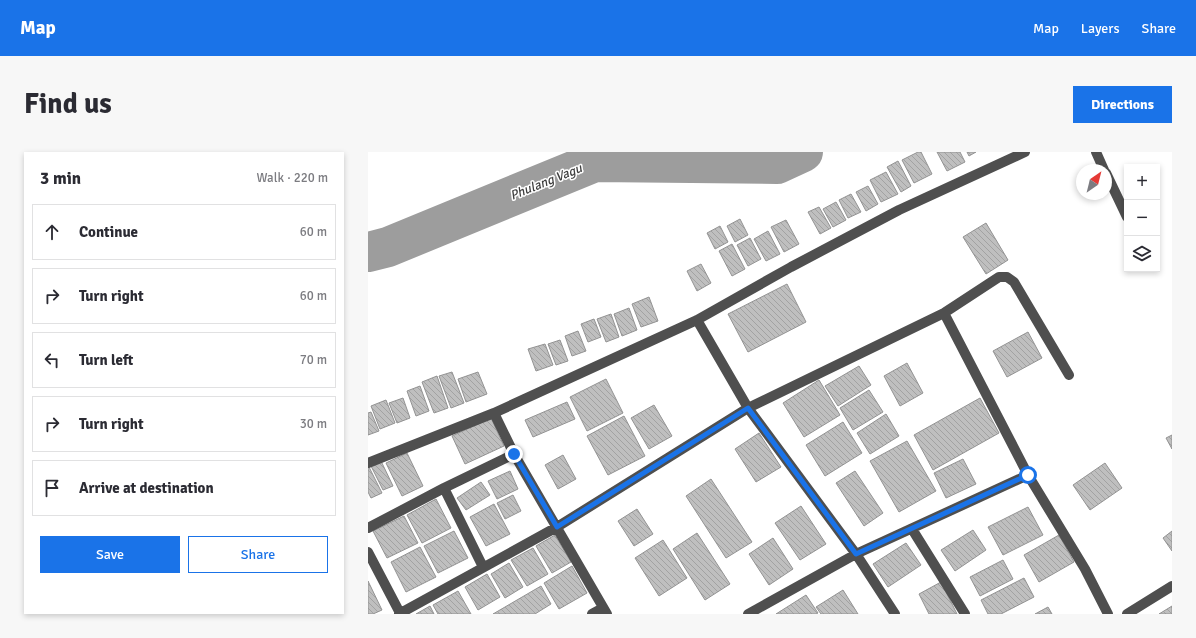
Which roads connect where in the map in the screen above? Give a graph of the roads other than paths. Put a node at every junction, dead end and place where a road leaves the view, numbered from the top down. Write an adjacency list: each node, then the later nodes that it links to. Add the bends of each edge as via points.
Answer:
1 (1025, 152): 7 (street, via 899,210)
2 (1096, 152): 3 (street)
3 (1101, 164)
4 (1112, 186): 5 (street)
5 (1124, 211)
6 (944, 313): 8 (street, via 999,277 1007,277 1014,282); 9 (street); 13 (street)
7 (697, 320): 9 (street); 10 (street)
8 (1069, 375)
9 (748, 408): 15 (street); 19 (street)
10 (494, 413): 11 (street); 12 (street)
11 (514, 454): 14 (street); 15 (street)
12 (368, 463)
13 (1028, 475): 17 (street); 28 (street)
14 (444, 488): 16 (street); 20 (street)
15 (557, 527): 20 (street); 22 (street)
16 (368, 528)
17 (912, 529): 19 (street); 27 (street)
18 (368, 552): 23 (street)
19 (856, 554): 25 (street); 26 (street)
20 (483, 567): 23 (street)
21 (1172, 586): 29 (street)
22 (605, 611): 24 (street)
23 (400, 614)
24 (592, 614)
25 (748, 614)
26 (896, 614)
27 (965, 614)
28 (1108, 614)
29 (1127, 614)

